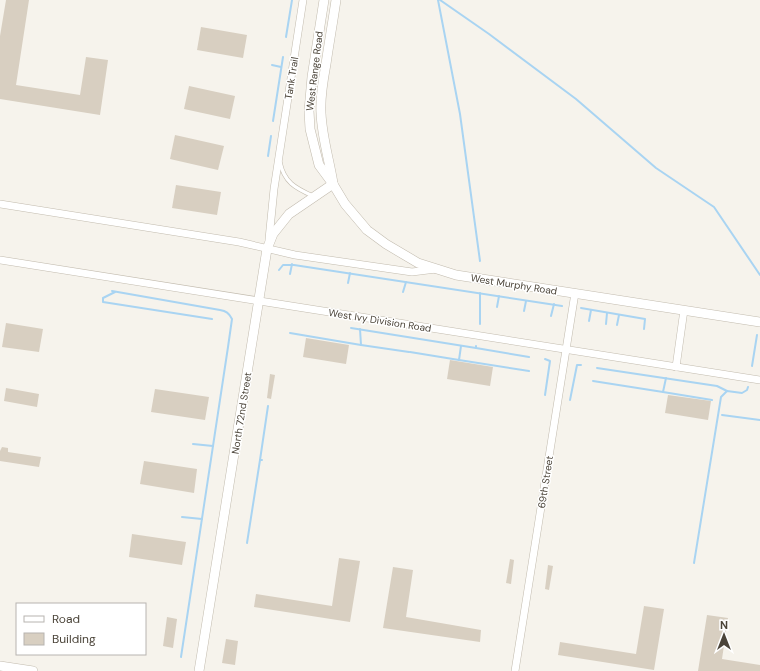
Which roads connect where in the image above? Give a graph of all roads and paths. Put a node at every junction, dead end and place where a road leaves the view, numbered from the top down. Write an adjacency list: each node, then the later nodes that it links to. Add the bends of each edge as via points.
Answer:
1 (303, 0): 4 (street, Tank Trail)
2 (324, 0): 5 (street, West Range Road, via 309,111 310,129 319,166)
3 (336, 0): 5 (street, West Range Road, via 321,111 323,137)
4 (279, 156): 6 (lane, Tank Trail, via 281,168 295,188); 8 (street, Tank Trail)
5 (333, 184): 6 (street, North 72nd Street); 10 (street, West Range Road, via 345,204 367,230 401,254)
6 (314, 196): 8 (street, North 72nd Street, via 288,214 273,234)
7 (0, 204): 8 (street, West Murphy Road, via 239,242)
8 (267, 250): 10 (street, West Murphy Road, via 412,272); 12 (street, North 72nd Street)
9 (0, 260): 12 (street, West Ivy Division Road)
10 (436, 269): 11 (street, West Murphy Road, via 456,275)
11 (575, 293): 13 (street, West Murphy Road); 15 (street, 69th Street)
12 (260, 302): 15 (street, West Ivy Division Road); 20 (street, North 72nd Street)
13 (684, 310): 14 (street, West Murphy Road); 16 (street)
14 (760, 322)
15 (566, 349): 16 (street, West Ivy Division Road); 21 (street, 69th Street)
16 (676, 367): 17 (street, West Ivy Division Road)
17 (760, 380)
18 (0, 666): 19 (street)
19 (33, 671)
20 (199, 671)
21 (515, 671)

